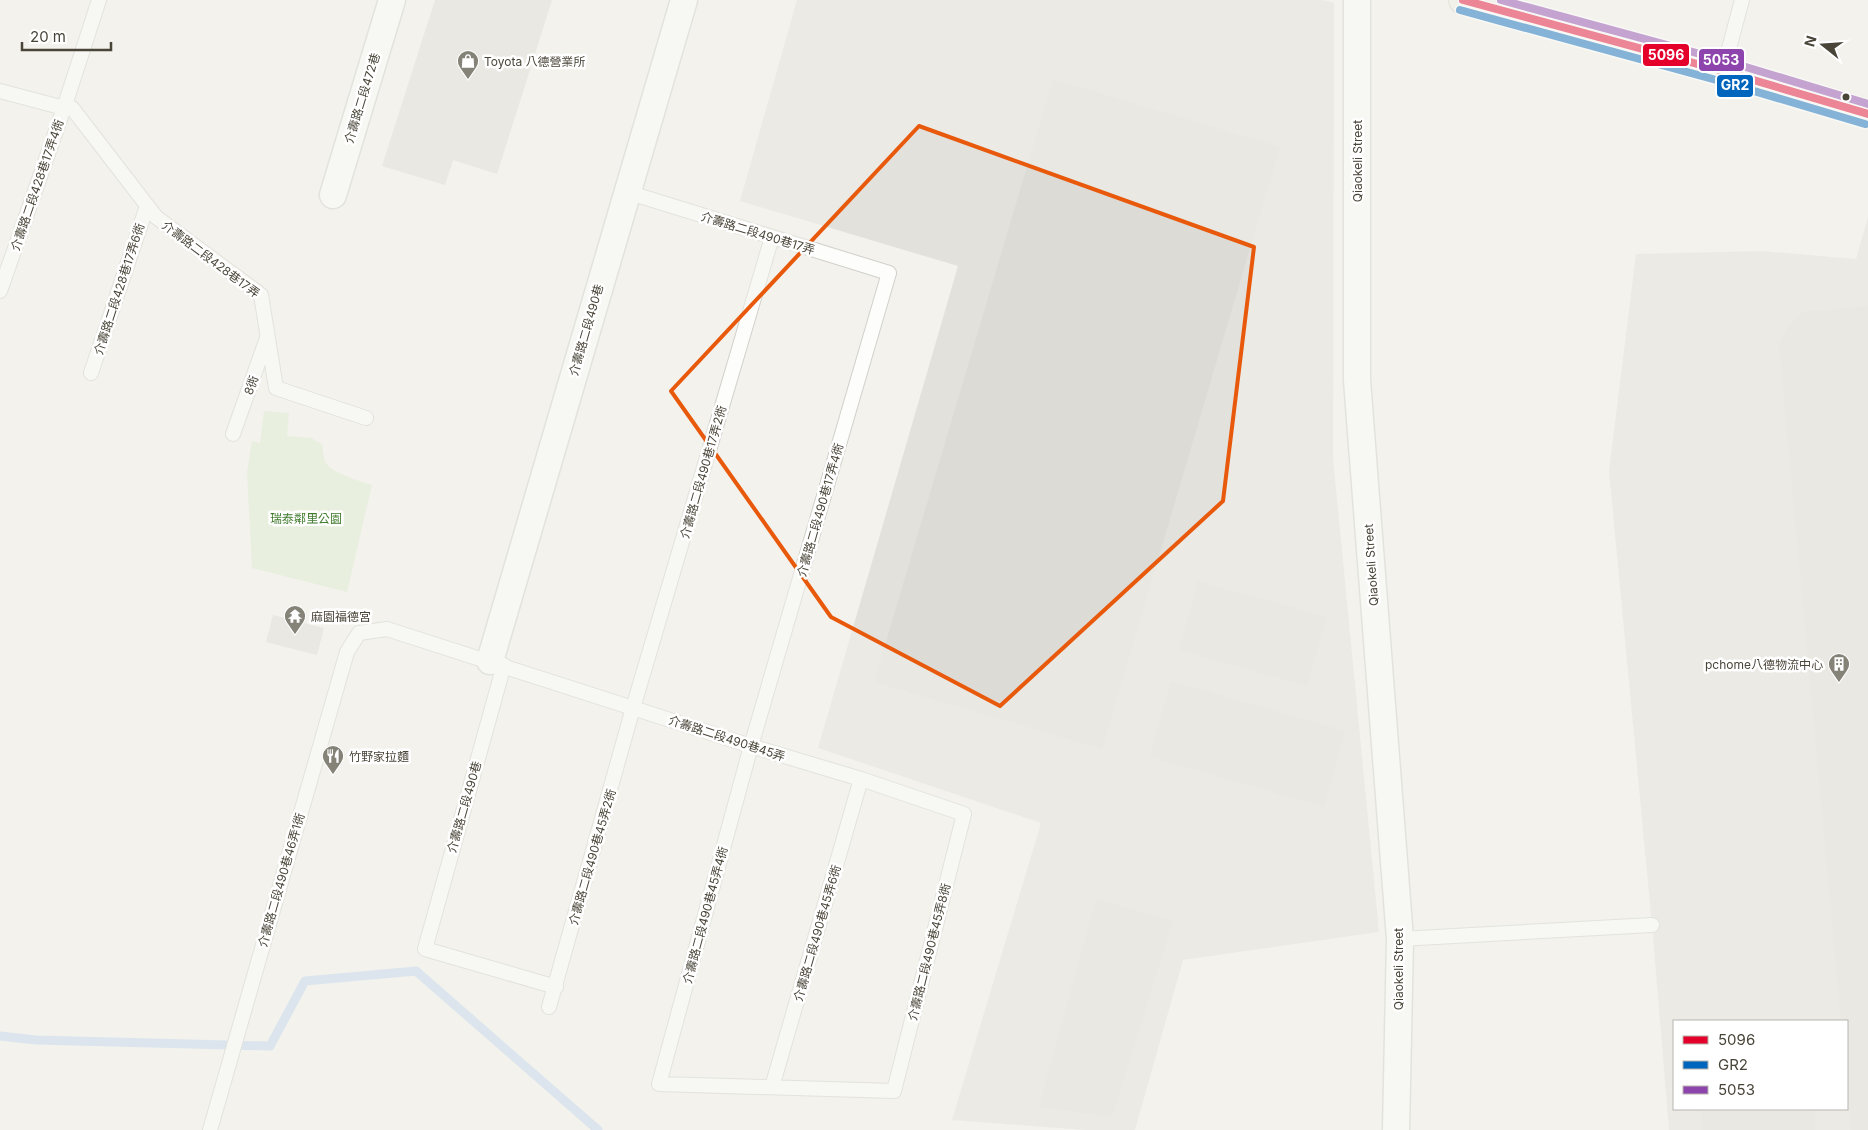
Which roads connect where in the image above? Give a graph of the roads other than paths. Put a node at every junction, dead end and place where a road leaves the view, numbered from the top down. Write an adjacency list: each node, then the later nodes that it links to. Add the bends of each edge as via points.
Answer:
1 (99, 0): 9 (lane, 介壽路二段428巷17弄4衖)
2 (392, 0): 12 (street, 介壽路二段472巷)
3 (684, 0): 11 (street, 介壽路二段490巷)
4 (1357, 0): 28 (street, Qiaokeli Street, via 1357,380)
5 (1463, 0): 7 (main road)
6 (1742, 0): 7 (lane)
7 (1723, 71): 10 (main road)
8 (0, 91): 9 (lane, 介壽路二段428巷17弄)
9 (64, 108): 13 (lane, 介壽路二段428巷17弄, via 72,108); 16 (lane, 介壽路二段428巷17弄4衖)
10 (1868, 114)
11 (627, 192): 14 (lane, 介壽路二段490巷17弄); 22 (street, 介壽路二段490巷)
12 (333, 195)
13 (147, 206): 17 (lane, 介壽路二段428巷17弄, via 156,217 261,295); 18 (lane, 介壽路二段428巷17弄6衖)
14 (772, 237): 15 (lane, 介壽路二段490巷17弄); 23 (lane, 介壽路二段490巷17弄2衖)
15 (889, 273): 24 (lane, 介壽路二段490巷17弄4衖)
16 (0, 291)
17 (268, 335): 19 (lane, 介壽路二段428巷17弄, via 276,388); 20 (lane, 8衖)
18 (91, 373)
19 (366, 418)
20 (233, 434)
21 (358, 634): 22 (lane, 介壽路二段490巷45弄, via 387,629); 32 (lane, 介壽路二段490巷46弄1衖, via 347,652)
22 (497, 663): 23 (lane, 介壽路二段490巷45弄); 29 (lane, 介壽路二段490巷, via 425,949)
23 (633, 708): 24 (lane, 介壽路二段490巷45弄); 29 (lane, 介壽路二段490巷45弄2衖)
24 (752, 746): 25 (lane, 介壽路二段490巷45弄); 31 (lane, 介壽路二段490巷45弄4衖, via 660,1084)
25 (861, 779): 26 (lane, 介壽路二段490巷45弄); 31 (lane, 介壽路二段490巷45弄6衖)
26 (964, 814): 31 (lane, 介壽路二段490巷45弄8衖, via 894,1091)
27 (1652, 925): 28 (lane)
28 (1400, 939): 33 (street, Qiaokeli Street)
29 (556, 987): 30 (lane, 介壽路二段490巷45弄2衖)
30 (549, 1007)
31 (772, 1087)
32 (210, 1130)
33 (1396, 1130)

